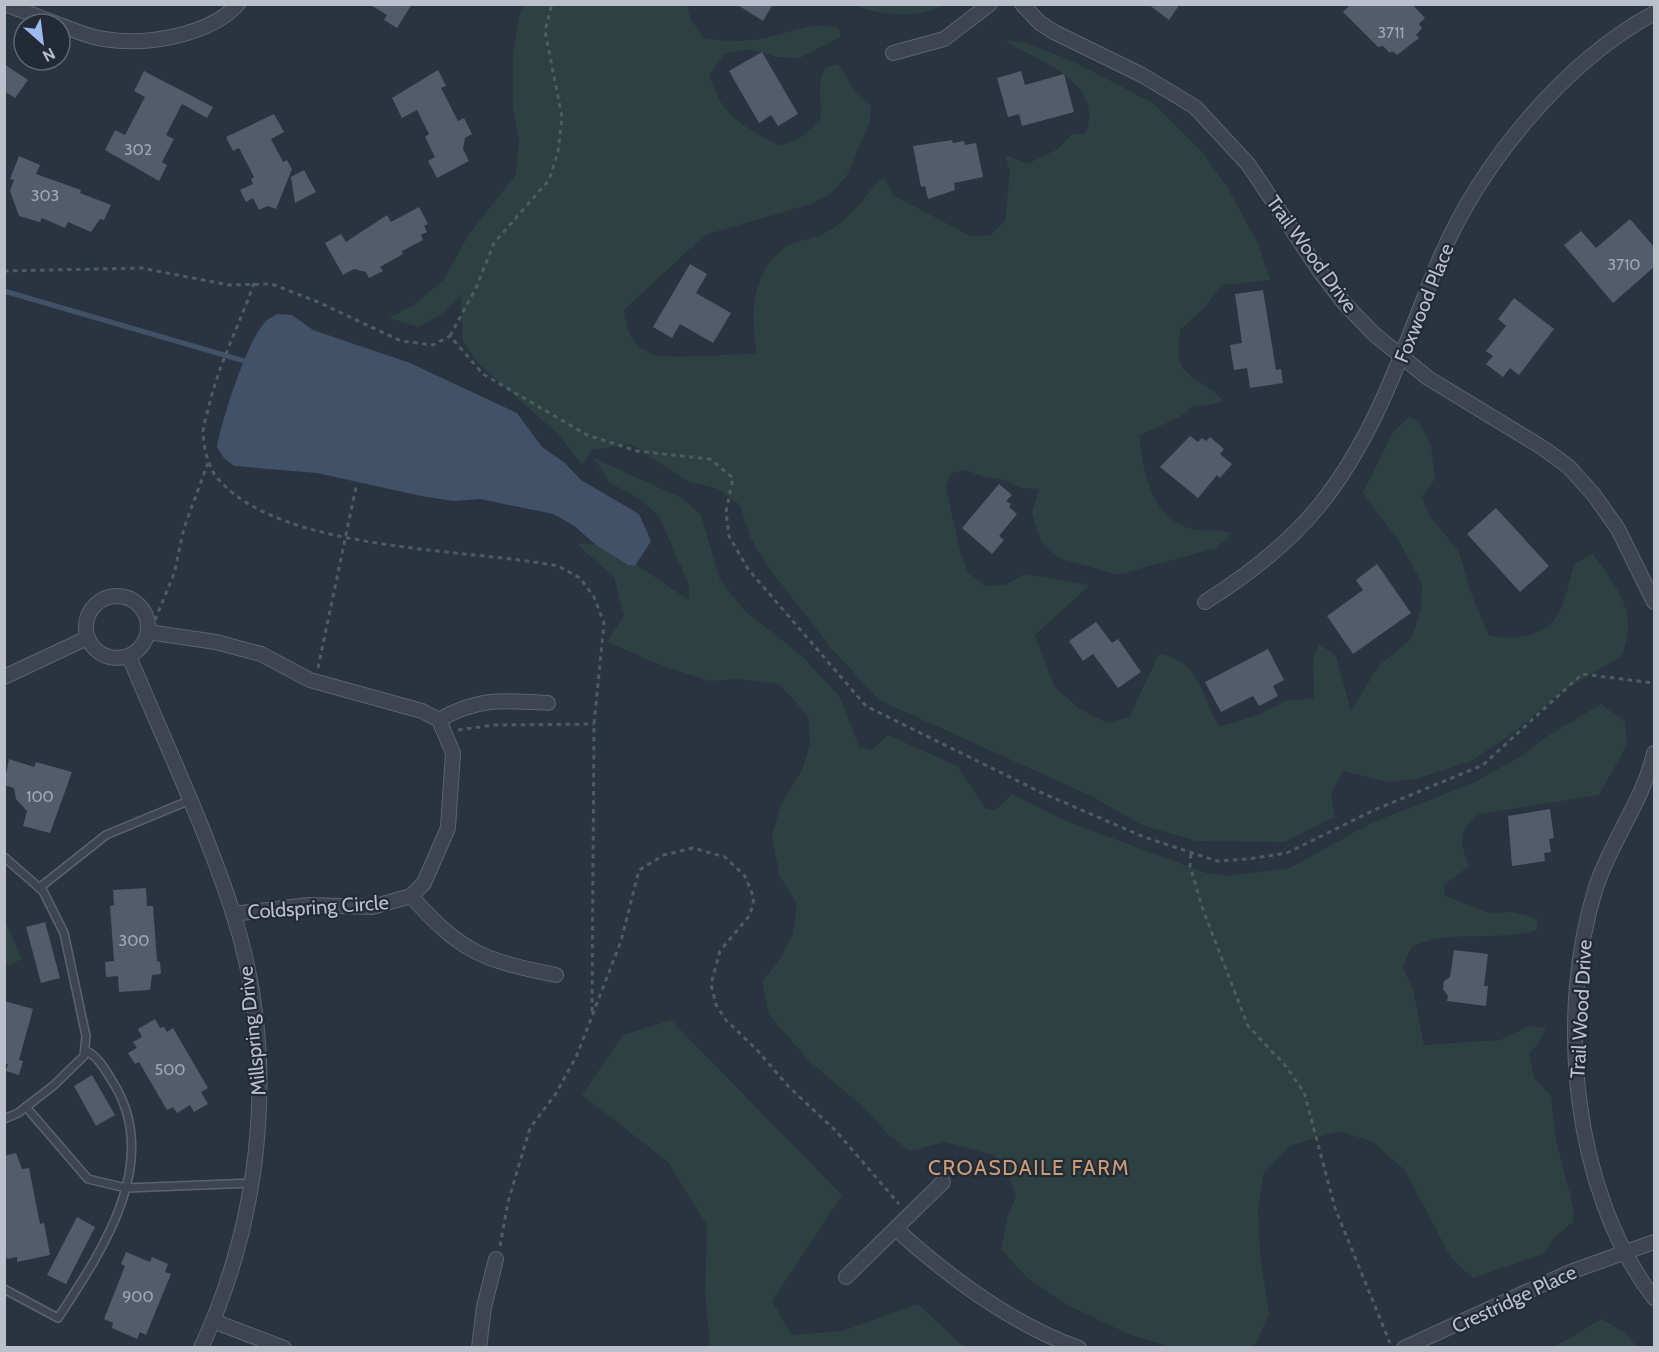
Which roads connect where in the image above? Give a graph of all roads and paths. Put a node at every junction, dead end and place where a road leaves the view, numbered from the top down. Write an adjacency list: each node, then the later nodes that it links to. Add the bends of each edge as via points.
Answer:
1 (5, 4): 6 (street)
2 (238, 4): 8 (street, via 189,32 148,41 103,39)
3 (552, 4): 12 (path, via 545,31 562,117 558,152 549,180 494,243)
4 (990, 4): 9 (street, via 944,39)
5 (1022, 4): 13 (street, Trail Wood Drive, via 1054,32 1142,75 1195,107 1248,164 1287,225 1346,304)
6 (25, 12)
7 (1654, 13): 13 (street, Foxwood Place, via 1608,44 1562,85 1508,145 1449,240)
8 (72, 29)
9 (893, 53)
10 (4, 271): 11 (path, via 141,268 229,285)
11 (254, 283): 12 (path, via 285,288 401,341 433,345); 14 (path, via 212,394 203,431)
12 (450, 336): 31 (path, via 483,374 587,435 637,451 710,459 733,478 726,512 729,536 748,569 866,706 1040,792)
13 (1402, 358): 17 (street, Foxwood Place, via 1377,411 1320,505 1261,564); 18 (street, Trail Wood Drive, via 1569,467 1618,529)
14 (208, 464): 16 (path, via 226,486 268,513 305,528); 19 (path, via 184,528 166,597)
15 (356, 487): 16 (path)
16 (347, 537): 23 (path); 27 (path, via 531,561 558,566 580,578 594,597 604,623)
17 (1205, 602)
18 (1654, 602)
19 (148, 632): 20 (street, via 138,604 108,597 92,609 85,628); 21 (street, via 137,651); 23 (street, via 216,642 261,654)
20 (87, 638): 21 (street, via 100,654 109,658); 22 (street)
21 (129, 656): 30 (street, Millspring Drive)
22 (4, 677)
23 (315, 681): 26 (street, via 422,711)
24 (1654, 683): 31 (path, via 1582,674 1484,765 1372,811 1287,853 1217,861)
25 (548, 703): 26 (street, via 481,701)
26 (439, 720): 28 (street, Coldspring Circle)
27 (594, 724): 28 (path, via 494,725 467,727); 37 (path)
28 (445, 735): 34 (street, Coldspring Circle, via 453,753 448,828 424,883)
29 (1654, 753): 47 (street, Trail Wood Drive, via 1644,785 1597,885 1585,933 1578,987 1575,1073 1583,1128 1598,1183)
30 (188, 801): 33 (lane, via 106,834); 35 (street, Millspring Drive)
31 (1191, 854): 57 (path, via 1190,866 1203,910 1248,1026 1304,1092 1335,1208)
32 (4, 856): 33 (lane)
33 (39, 888): 38 (lane, via 64,933 86,1036)
34 (411, 896): 35 (street, Coldspring Circle, via 372,907 309,905); 36 (street, via 451,937 480,956)
35 (233, 914): 42 (street, Millspring Drive, via 253,1007 257,1049 260,1102)
36 (556, 975)
37 (591, 1012): 44 (path, via 621,940 639,870 664,855 693,848 725,857 745,876 754,898 750,915 720,951 711,984 716,1005 788,1086 836,1131); 48 (path, via 577,1055 555,1095 530,1128)
38 (85, 1050): 39 (lane, via 84,1056 53,1086); 43 (lane, via 102,1064 119,1092 132,1132)
39 (26, 1107): 40 (lane); 43 (lane, via 88,1179)
40 (4, 1119)
41 (943, 1182): 44 (street)
42 (253, 1184): 43 (lane); 52 (street, Millspring Drive)
43 (126, 1188): 50 (lane, via 99,1256 58,1318)
44 (910, 1216): 45 (street)
45 (897, 1230): 49 (street); 56 (street, via 944,1272 1058,1340)
46 (1654, 1242): 47 (street, Crestridge Place)
47 (1624, 1251): 51 (street, Trail Wood Drive); 58 (street, Crestridge Place)
48 (496, 1259): 55 (street)
49 (846, 1277)
50 (4, 1289)
51 (1654, 1298)
52 (213, 1321): 53 (street, Millspring Drive); 54 (street)
53 (201, 1347)
54 (284, 1347)
55 (479, 1347)
56 (1079, 1347)
57 (1392, 1347)
58 (1404, 1347)

